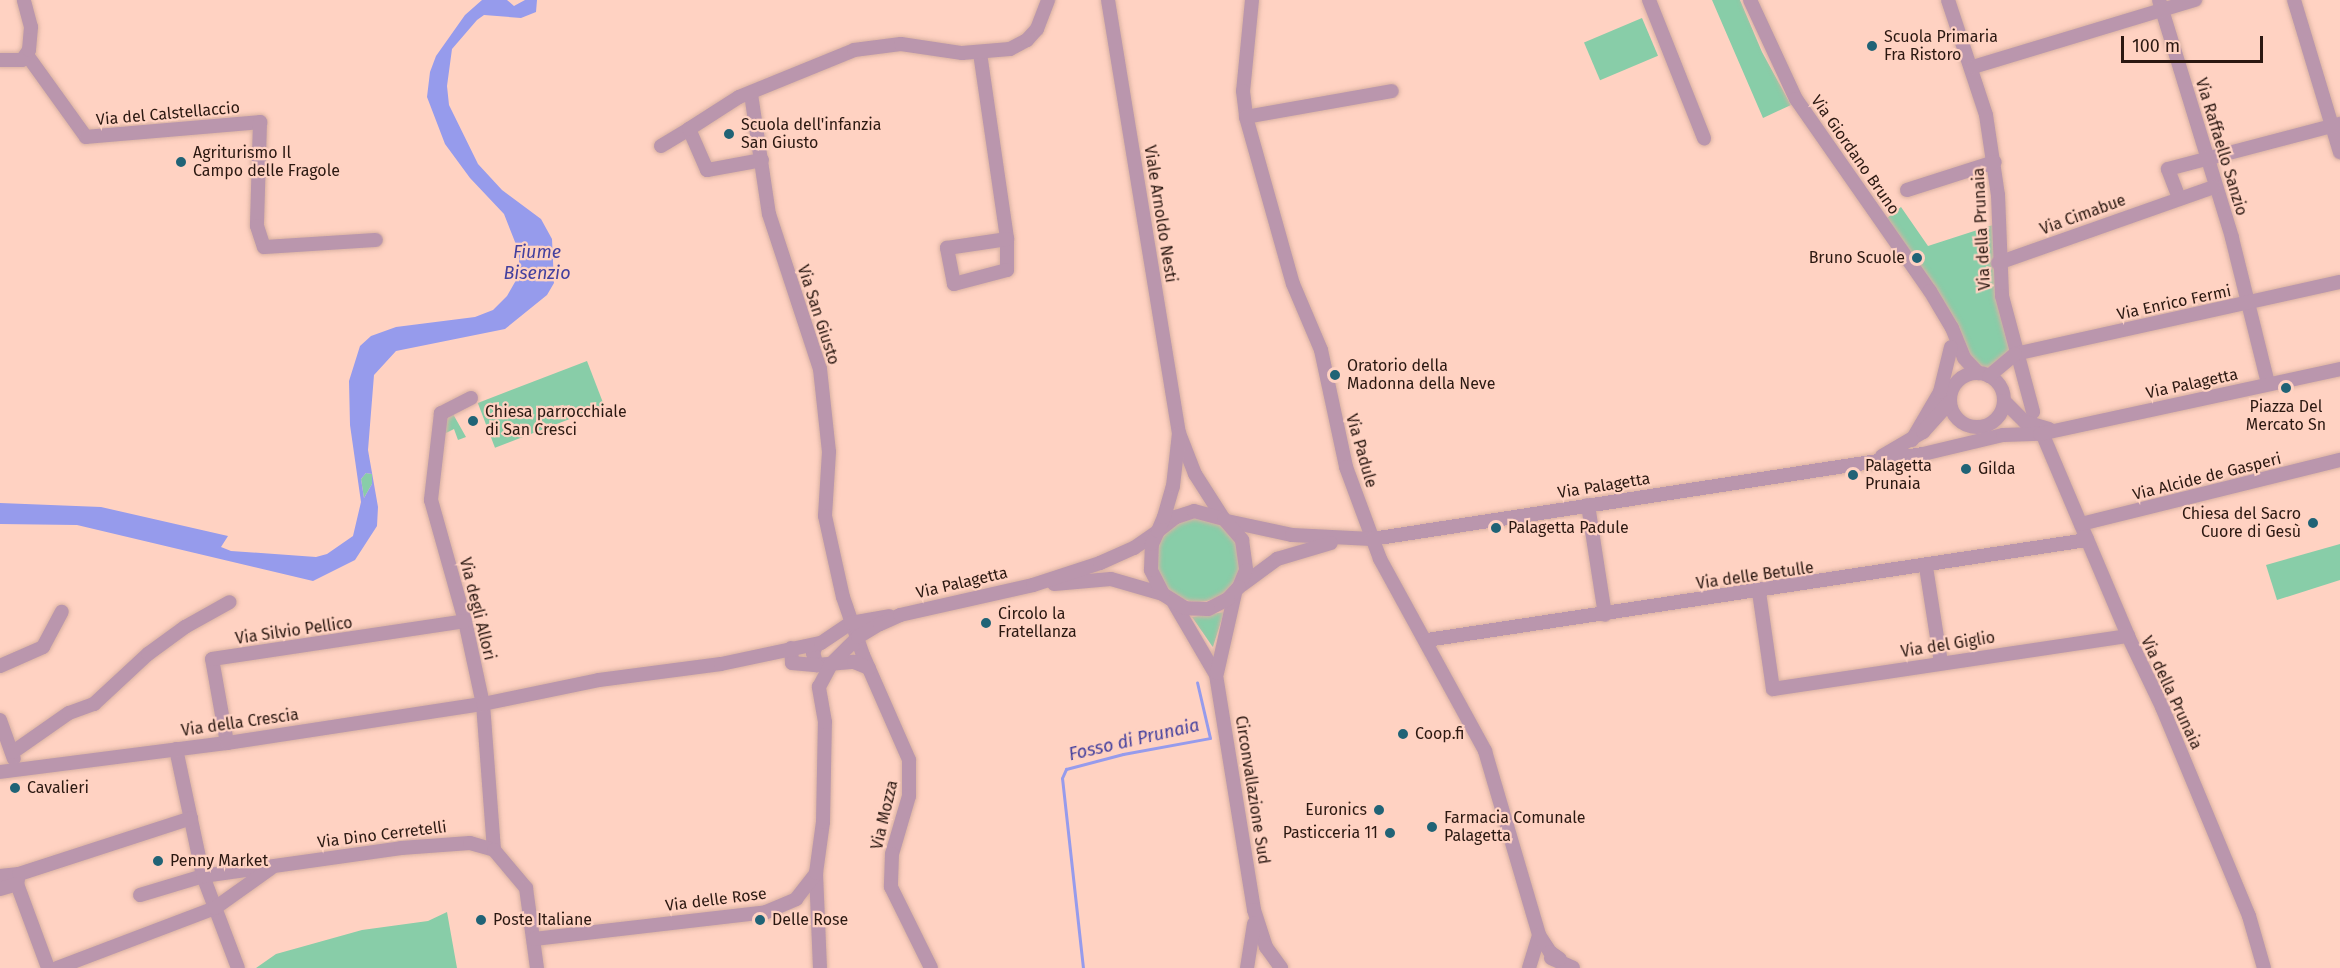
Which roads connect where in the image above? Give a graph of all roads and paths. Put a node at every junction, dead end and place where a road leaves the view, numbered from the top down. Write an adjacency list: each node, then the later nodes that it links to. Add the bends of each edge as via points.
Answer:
1 (24, 0): 12 (street, via 31,34)
2 (1048, 0): 11 (street, via 1041,23 1027,40 1010,49)
3 (1108, 0): 48 (street, Viale Arnoldo Nesti)
4 (1252, 0): 17 (street, Via Padule, via 1243,91)
5 (1649, 0): 20 (street)
6 (1750, 0): 34 (street, Via Giordano Bruno, via 1796,99 1930,291)
7 (1947, 0): 14 (street, Via della Prunaia)
8 (2195, 0): 10 (street)
9 (2294, 0): 18 (street)
10 (2161, 5): 14 (street); 23 (street, Via Raffaello Sanzio)
11 (980, 53): 16 (street, via 924,44 854,50); 29 (street)
12 (27, 55): 13 (street, via 18,61); 30 (street, Via del Calstellaccio, via 86,137 260,122 257,226 264,247)
13 (0, 60)
14 (1972, 67): 25 (street, Via della Prunaia)
15 (1392, 91): 17 (street)
16 (751, 94): 19 (street, via 722,106); 24 (street, Via San Giusto)
17 (1246, 117): 57 (street, Via Padule, via 1293,284 1315,330 1346,467)
18 (2336, 125): 22 (street); 23 (street)
19 (689, 129): 21 (street); 24 (street, via 707,170)
20 (1704, 138)
21 (661, 146)
22 (2340, 152)
23 (2207, 158): 26 (street, Via Raffaello Sanzio); 28 (street, via 2168,169)
24 (762, 160): 71 (street, Via San Giusto, via 769,214 820,369 829,452 825,516)
25 (1995, 162): 27 (street); 31 (street, Via della Prunaia)
26 (2214, 187): 28 (street, Via Cimabue); 33 (street, Via Raffaello Sanzio)
27 (1906, 190)
28 (2179, 198): 31 (street, Via Cimabue)
29 (1007, 239): 29 (street, via 1007,270 954,284 947,248)
30 (376, 240)
31 (1998, 263): 36 (street, Via della Prunaia)
32 (2340, 282): 33 (street, Via Enrico Fermi)
33 (2250, 303): 36 (street, Via Enrico Fermi); 40 (street, Via Raffaello Sanzio)
34 (1946, 322): 35 (street, Via Giordano Bruno); 38 (street, Via Giordano Bruno, via 1967,364)
35 (1951, 347): 39 (street, Via Giordano Bruno); 49 (street, Via Giordano Bruno, via 1940,392)
36 (2015, 354): 38 (street); 44 (street, Via della Prunaia)
37 (2340, 369): 40 (street, Via Palagetta)
38 (1984, 375): 39 (street); 42 (street, Via Palagetta, via 2001,388)
39 (1956, 383): 43 (street, Via Palagetta)
40 (2268, 384): 47 (street, Via Palagetta)
41 (471, 398): 70 (street, Via degli Allori, via 441,413 431,484 431,500)
42 (2004, 401): 45 (street, via 2001,414); 47 (street, Via Palagetta, via 2025,422)
43 (1950, 402): 46 (street, via 1958,420); 49 (street, Via Palagetta)
44 (2033, 412)
45 (1990, 424): 46 (street, Via Palagetta); 47 (street, Via Palagetta)
46 (1976, 428): 50 (street, Via Palagetta)
47 (2043, 432): 50 (street, Via Palagetta, via 2003,435); 55 (street, Via della Prunaia)
48 (1179, 433): 54 (street, Viale Arnoldo Nesti, via 1195,474); 56 (street, Viale Arnoldo Nesti, via 1173,486)
49 (1912, 440): 52 (street, Via Palagetta)
50 (1949, 448): 52 (street, Via Palagetta)
51 (2340, 460): 55 (street, Via Alcide de Gasperi)
52 (1870, 461): 53 (street, Via Palagetta)
53 (1588, 505): 57 (street, Via Palagetta); 69 (street)
54 (1225, 520): 56 (street, Via Palagetta, via 1206,512 1188,512); 58 (street, Via Palagetta); 62 (street, via 1240,535 1246,552 1246,570)
55 (2081, 524): 59 (street, Via della Prunaia)
56 (1158, 531): 61 (street, Via Palagetta, via 1110,559); 64 (street, Via Palagetta, via 1150,563 1153,578)
57 (1372, 539): 58 (street, Via Palagetta); 74 (street, Via Padule)
58 (1342, 540): 62 (street, Via Palagetta, via 1277,559)
59 (2087, 540): 60 (street, Via delle Betulle); 72 (street, Via della Prunaia)
60 (1926, 567): 63 (street, Via delle Betulle); 78 (street)
61 (1033, 585): 64 (street, Via Palagetta, via 1111,579); 68 (street, Via Palagetta)
62 (1237, 589): 66 (street, Via Palagetta, via 1208,609 1185,608); 82 (street, Circonvallazione Sud)
63 (1759, 592): 69 (street, Via delle Betulle); 78 (street, Via del Giglio, via 1773,689)
64 (1163, 594): 66 (street, Via Palagetta)
65 (230, 602): 87 (street, via 148,654 94,704 69,713)
66 (1174, 603): 82 (street, Circonvallazione Sud)
67 (62, 612): 80 (street, via 43,647)
68 (900, 615): 71 (street, Via Palagetta); 73 (street, Via Palagetta)
69 (1605, 615): 74 (street, Via delle Betulle)
70 (465, 621): 83 (street, Via degli Allori); 85 (street, Via Silvio Pellico, via 212,659)
71 (851, 623): 73 (street, Via San Giusto); 75 (street)
72 (2127, 636): 78 (street, Via del Giglio); 114 (street, Via della Prunaia, via 2162,707 2249,916)
73 (858, 637): 77 (street); 81 (street, Via Mozza)
74 (1427, 640): 101 (street, Via Padule, via 1485,751)
75 (817, 644): 76 (street); 79 (street, via 813,653)
76 (791, 648): 79 (street, via 792,663); 83 (street, via 721,664 599,680)
77 (832, 663): 79 (street); 81 (street, via 854,662); 93 (street, via 819,689 825,722 825,777)
78 (1941, 663)
79 (817, 665)
80 (0, 666)
81 (869, 668): 109 (street, Via Mozza, via 904,742 910,767 907,806 892,854 891,887)
82 (1216, 675): 100 (street, Circonvallazione Sud)
83 (483, 704): 85 (street, Via della Crescia); 91 (street, Via degli Allori)
84 (0, 720): 87 (street)
85 (228, 743): 86 (street, Via della Crescia)
86 (176, 749): 88 (street, Via della Crescia); 90 (street)
87 (13, 752): 88 (street)
88 (15, 770): 89 (street, Via della Crescia)
89 (0, 772)
90 (191, 818): 95 (street); 96 (street)
91 (494, 850): 92 (street, Via Dino Cerretelli, via 452,842); 102 (street, via 526,888)
92 (273, 866): 95 (street, Via Dino Cerretelli); 99 (street, Via Dino Cerretelli)
93 (816, 873): 102 (street, Via delle Rose, via 796,899 774,910); 108 (street)
94 (0, 876): 96 (street)
95 (203, 876): 98 (street, Via Dino Cerretelli); 99 (street)
96 (18, 879): 97 (street); 104 (street)
97 (0, 889)
98 (140, 895)
99 (215, 908): 105 (street, Via Dino Cerretelli); 106 (street)
100 (1254, 910): 110 (street, Circonvallazione Sud); 111 (street, Circonvallazione Sud, via 1266,947)
101 (1539, 935): 103 (street); 112 (street)
102 (534, 939): 107 (street)
103 (1560, 959): 112 (street, via 1543,959); 113 (street)
104 (48, 968)
105 (57, 968)
106 (238, 968)
107 (537, 968)
108 (820, 968)
109 (931, 968)
110 (1247, 968)
111 (1281, 968)
112 (1529, 968)
113 (1573, 968)
114 (2264, 968)

